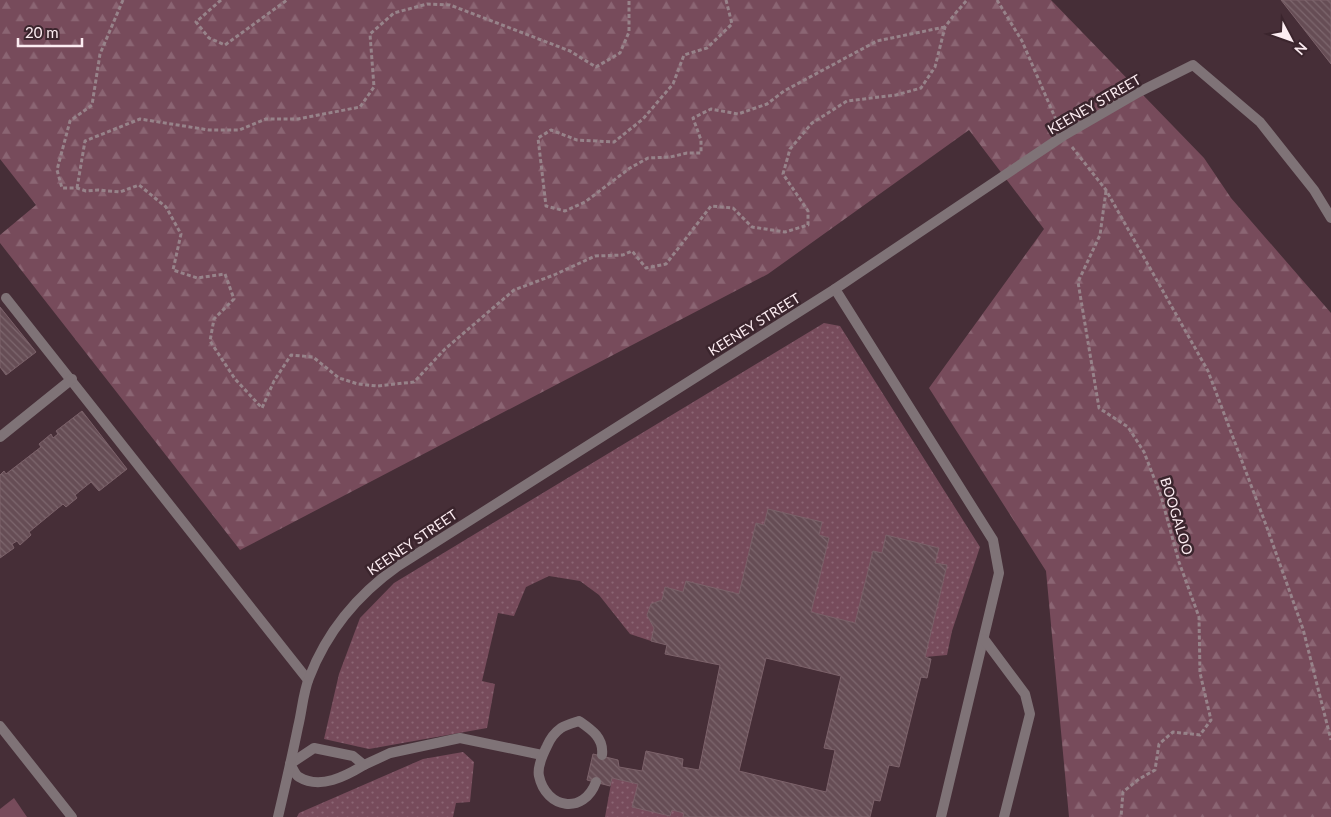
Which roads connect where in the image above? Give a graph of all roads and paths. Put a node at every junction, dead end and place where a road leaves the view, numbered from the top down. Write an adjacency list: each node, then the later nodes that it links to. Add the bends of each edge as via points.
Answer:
1 (123, 0): 10 (path, via 100,54 92,105 70,121 58,170 62,188)
2 (222, 0): 3 (path, via 196,22 209,38 225,45)
3 (287, 0)
4 (629, 0): 10 (path, via 629,32 620,53 596,67 570,51 450,5 427,4 394,12 370,34 374,87 360,108 298,119 266,119 240,130 209,130 140,119 85,141)
5 (726, 0): 8 (path, via 732,24 707,48 684,55 673,84 643,119 614,142 577,140 551,130 538,138 546,206 565,211 585,202 648,158 701,153 701,140 693,118 711,109 738,114 767,104 784,91 877,41)
6 (967, 0): 8 (path)
7 (997, 0): 9 (path, via 1022,41)
8 (945, 27): 10 (path, via 935,67 921,88 896,95 847,101 812,123 790,149 783,174 808,211 808,225 785,232 752,227 733,208 711,206 666,264 646,268 632,251 623,255 595,256 514,290 445,349 414,382 377,386 358,384 339,378 313,357 291,355 262,408 235,379 210,342 214,319 234,299 225,274 197,278 173,270 181,234 166,207 139,185 120,192)
9 (1063, 136): 11 (path); 12 (street, KEENEY STREET, via 1193,65 1260,122 1314,190); 13 (street, KEENEY STREET)
10 (77, 188)
11 (1106, 190): 20 (path, via 1208,371 1303,629); 30 (path, BOOGALOO, via 1100,235 1078,282 1099,408 1128,427 1144,452 1161,496 1179,562 1199,617 1200,673 1211,720 1200,735 1173,732 1158,744 1155,770 1123,792)
12 (1331, 218)
13 (836, 289): 17 (street, via 993,540 1000,573); 18 (street, KEENEY STREET, via 378,580 345,613 330,634)
14 (6, 298): 15 (street)
15 (72, 380): 16 (street); 18 (street)
16 (0, 437)
17 (984, 639): 28 (street); 29 (street, via 1025,694 1030,714)
18 (308, 680): 23 (street, KEENEY STREET)
19 (0, 726): 26 (street)
20 (1331, 740)
21 (542, 755): 22 (street, via 551,738 562,728 579,721 596,733 603,747); 24 (street, via 460,738 390,753); 25 (street, via 539,775 546,792 557,803 571,805 582,801 592,792)
22 (602, 755)
23 (290, 764): 24 (street, via 314,748 353,756); 24 (street, via 298,776 315,783 343,778); 27 (street, KEENEY STREET)
24 (364, 765)
25 (596, 782)
26 (72, 817)
27 (278, 817)
28 (941, 817)
29 (1004, 817)
30 (1121, 817)

